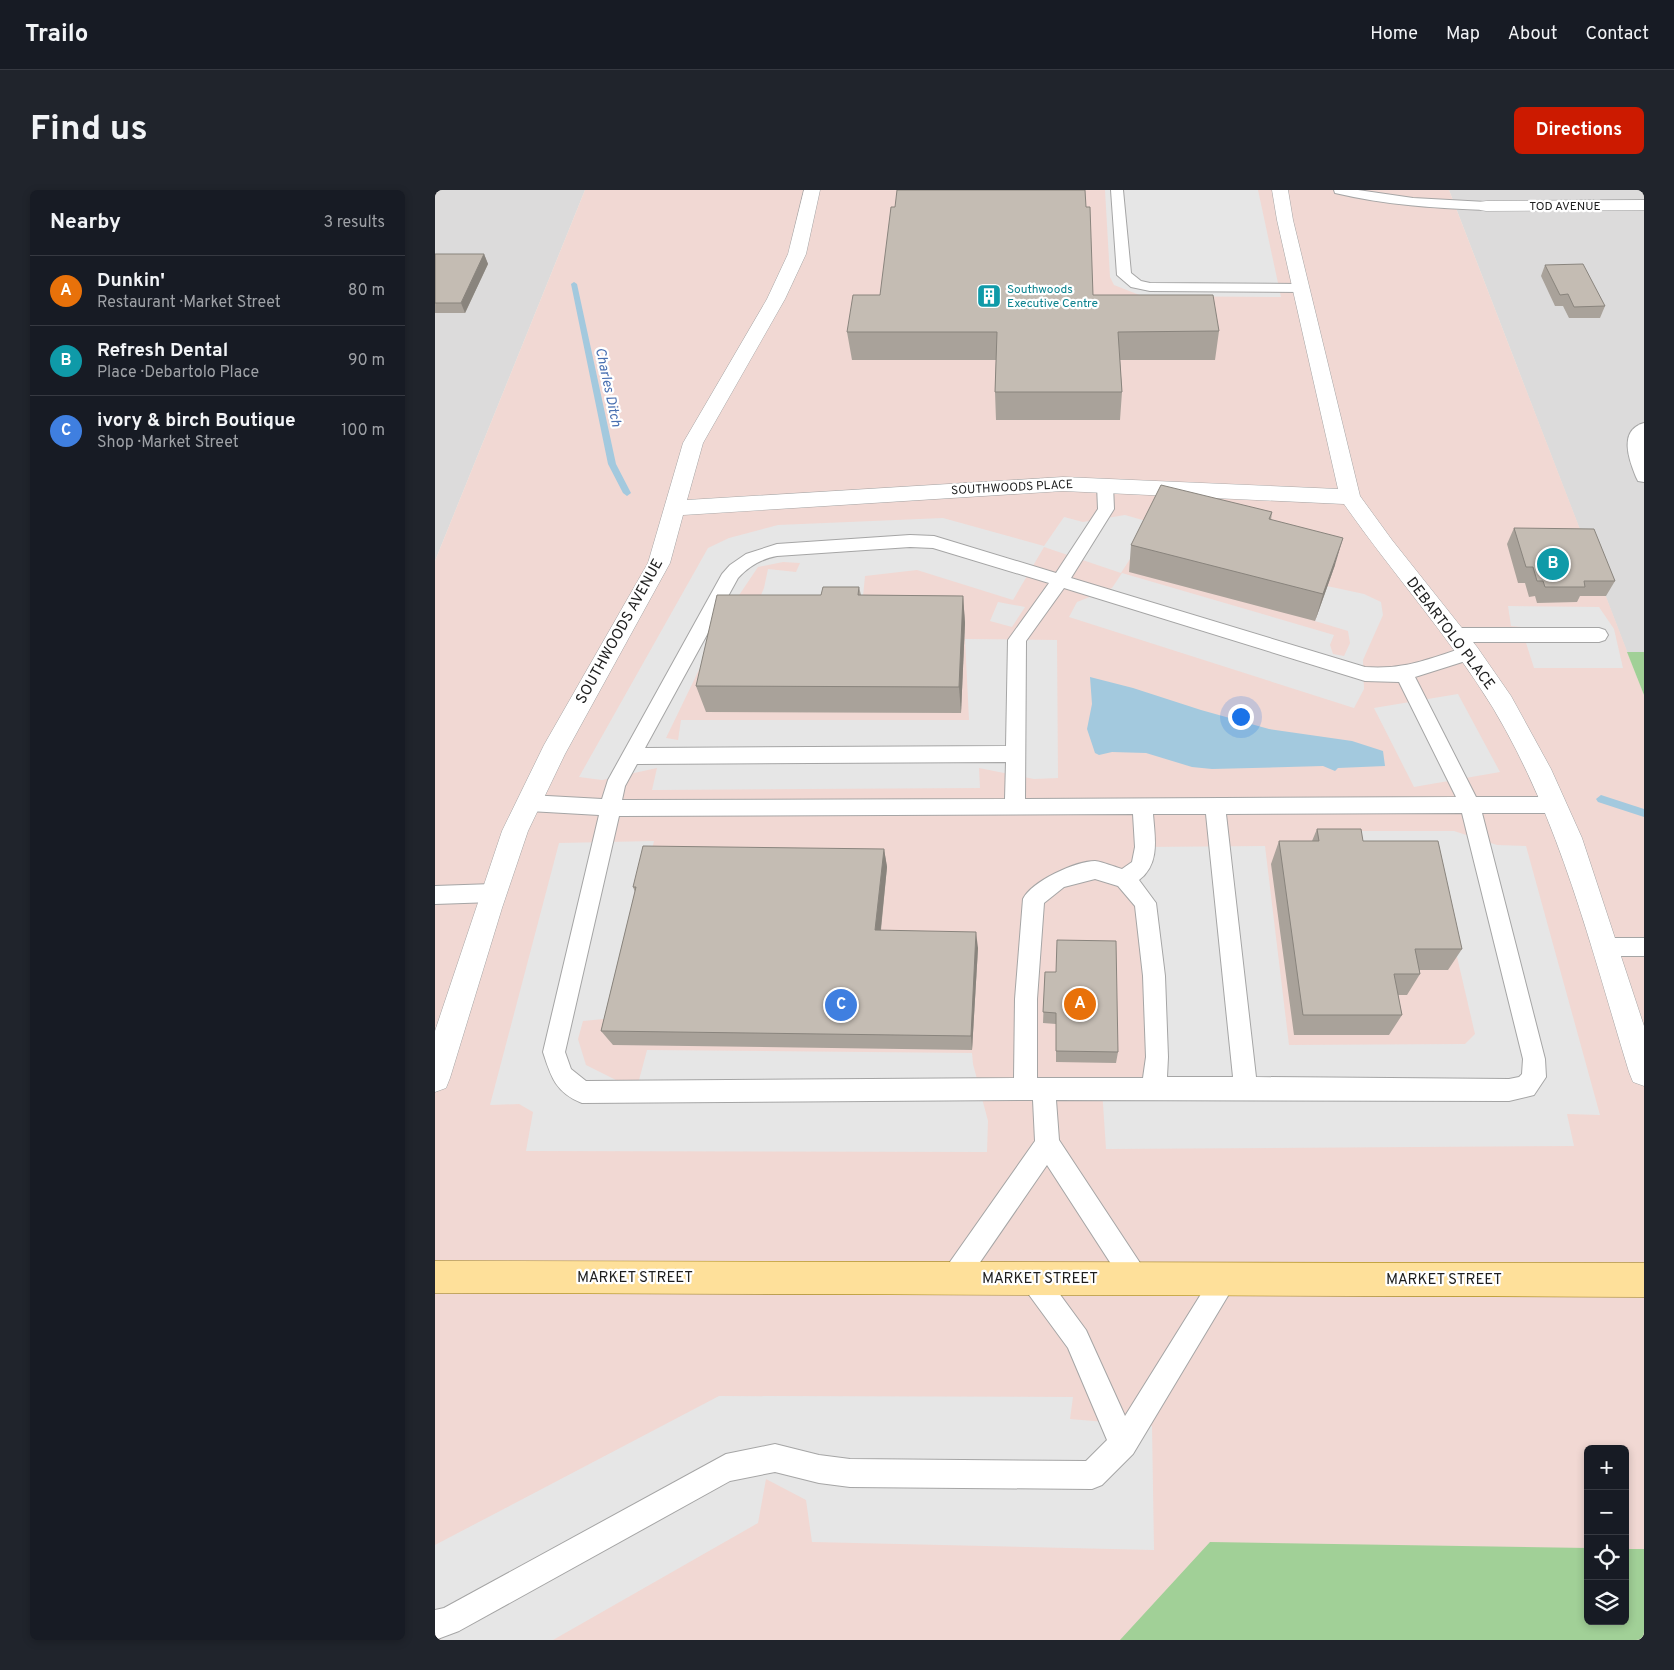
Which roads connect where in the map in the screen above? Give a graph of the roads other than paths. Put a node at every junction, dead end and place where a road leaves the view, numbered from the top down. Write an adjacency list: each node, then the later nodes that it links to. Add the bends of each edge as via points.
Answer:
1 (812, 190): 12 (street, SOUTHWOODS AVENUE, via 797,254 777,299 693,443)
2 (1117, 190): 7 (lane, via 1124,275 1136,284 1150,287)
3 (1280, 190): 7 (street, DEBARTOLO PLACE)
4 (1340, 190): 6 (lane, via 1419,203)
5 (1644, 205): 6 (street, TOD AVENUE)
6 (1486, 206)
7 (1302, 288): 11 (street, DEBARTOLO PLACE)
8 (1644, 428): 9 (lane, via 1634,441 1634,451)
9 (1644, 476)
10 (1105, 485): 11 (street, SOUTHWOODS PLACE); 12 (street, SOUTHWOODS PLACE, via 1053,484); 13 (lane, via 1106,509)
11 (1350, 497): 14 (street, DEBARTOLO PLACE)
12 (674, 508): 20 (street, SOUTHWOODS AVENUE, via 659,563 553,752)
13 (1060, 581): 17 (lane, via 1365,674); 18 (lane, via 1017,640); 19 (lane, via 934,542 777,550 758,554 731,574)
14 (1454, 635): 15 (lane); 16 (street, DEBARTOLO PLACE)
15 (1599, 635)
16 (1469, 653): 17 (lane); 21 (street, DEBARTOLO PLACE, via 1502,703)
17 (1404, 674): 22 (lane)
18 (1016, 754): 19 (lane); 23 (lane)
19 (632, 756): 26 (lane, via 615,786)
20 (529, 803): 26 (lane); 28 (street, SOUTHWOODS AVENUE, via 515,831)
21 (1555, 805): 22 (lane); 31 (street, DEBARTOLO PLACE)
22 (1470, 806): 25 (lane); 35 (lane, via 1534,1059 1534,1077 1526,1087 1509,1090)
23 (1015, 807): 24 (lane); 26 (lane)
24 (1143, 807): 25 (lane); 27 (lane, via 1145,847 1141,866)
25 (1215, 807): 35 (lane)
26 (611, 808): 36 (lane, via 554,1052 563,1076 582,1092)
27 (1125, 879): 34 (lane, via 1145,903 1154,976 1157,1057); 36 (lane, via 1095,870 1058,880 1034,899 1026,999)
28 (493, 893): 29 (lane); 33 (street, SOUTHWOODS AVENUE)
29 (435, 894)
30 (1644, 946): 31 (lane)
31 (1605, 947): 32 (street, DEBARTOLO PLACE)
32 (1644, 1072)
33 (435, 1078)
34 (1154, 1088): 35 (lane); 36 (lane)
35 (1246, 1088)
36 (1035, 1089): 37 (lane)
37 (1047, 1143): 39 (lane); 40 (lane)
38 (435, 1276): 39 (main road, MARKET STREET)
39 (954, 1278): 41 (main road, MARKET STREET)
40 (1135, 1278): 41 (main road, MARKET STREET); 42 (main road, MARKET STREET)
41 (1033, 1279): 44 (lane, via 1077,1339)
42 (1225, 1279): 43 (main road, MARKET STREET); 44 (lane)
43 (1644, 1280)
44 (1123, 1444): 45 (lane, via 1092,1475 850,1473 775,1458 727,1468 449,1621)
45 (435, 1625)

